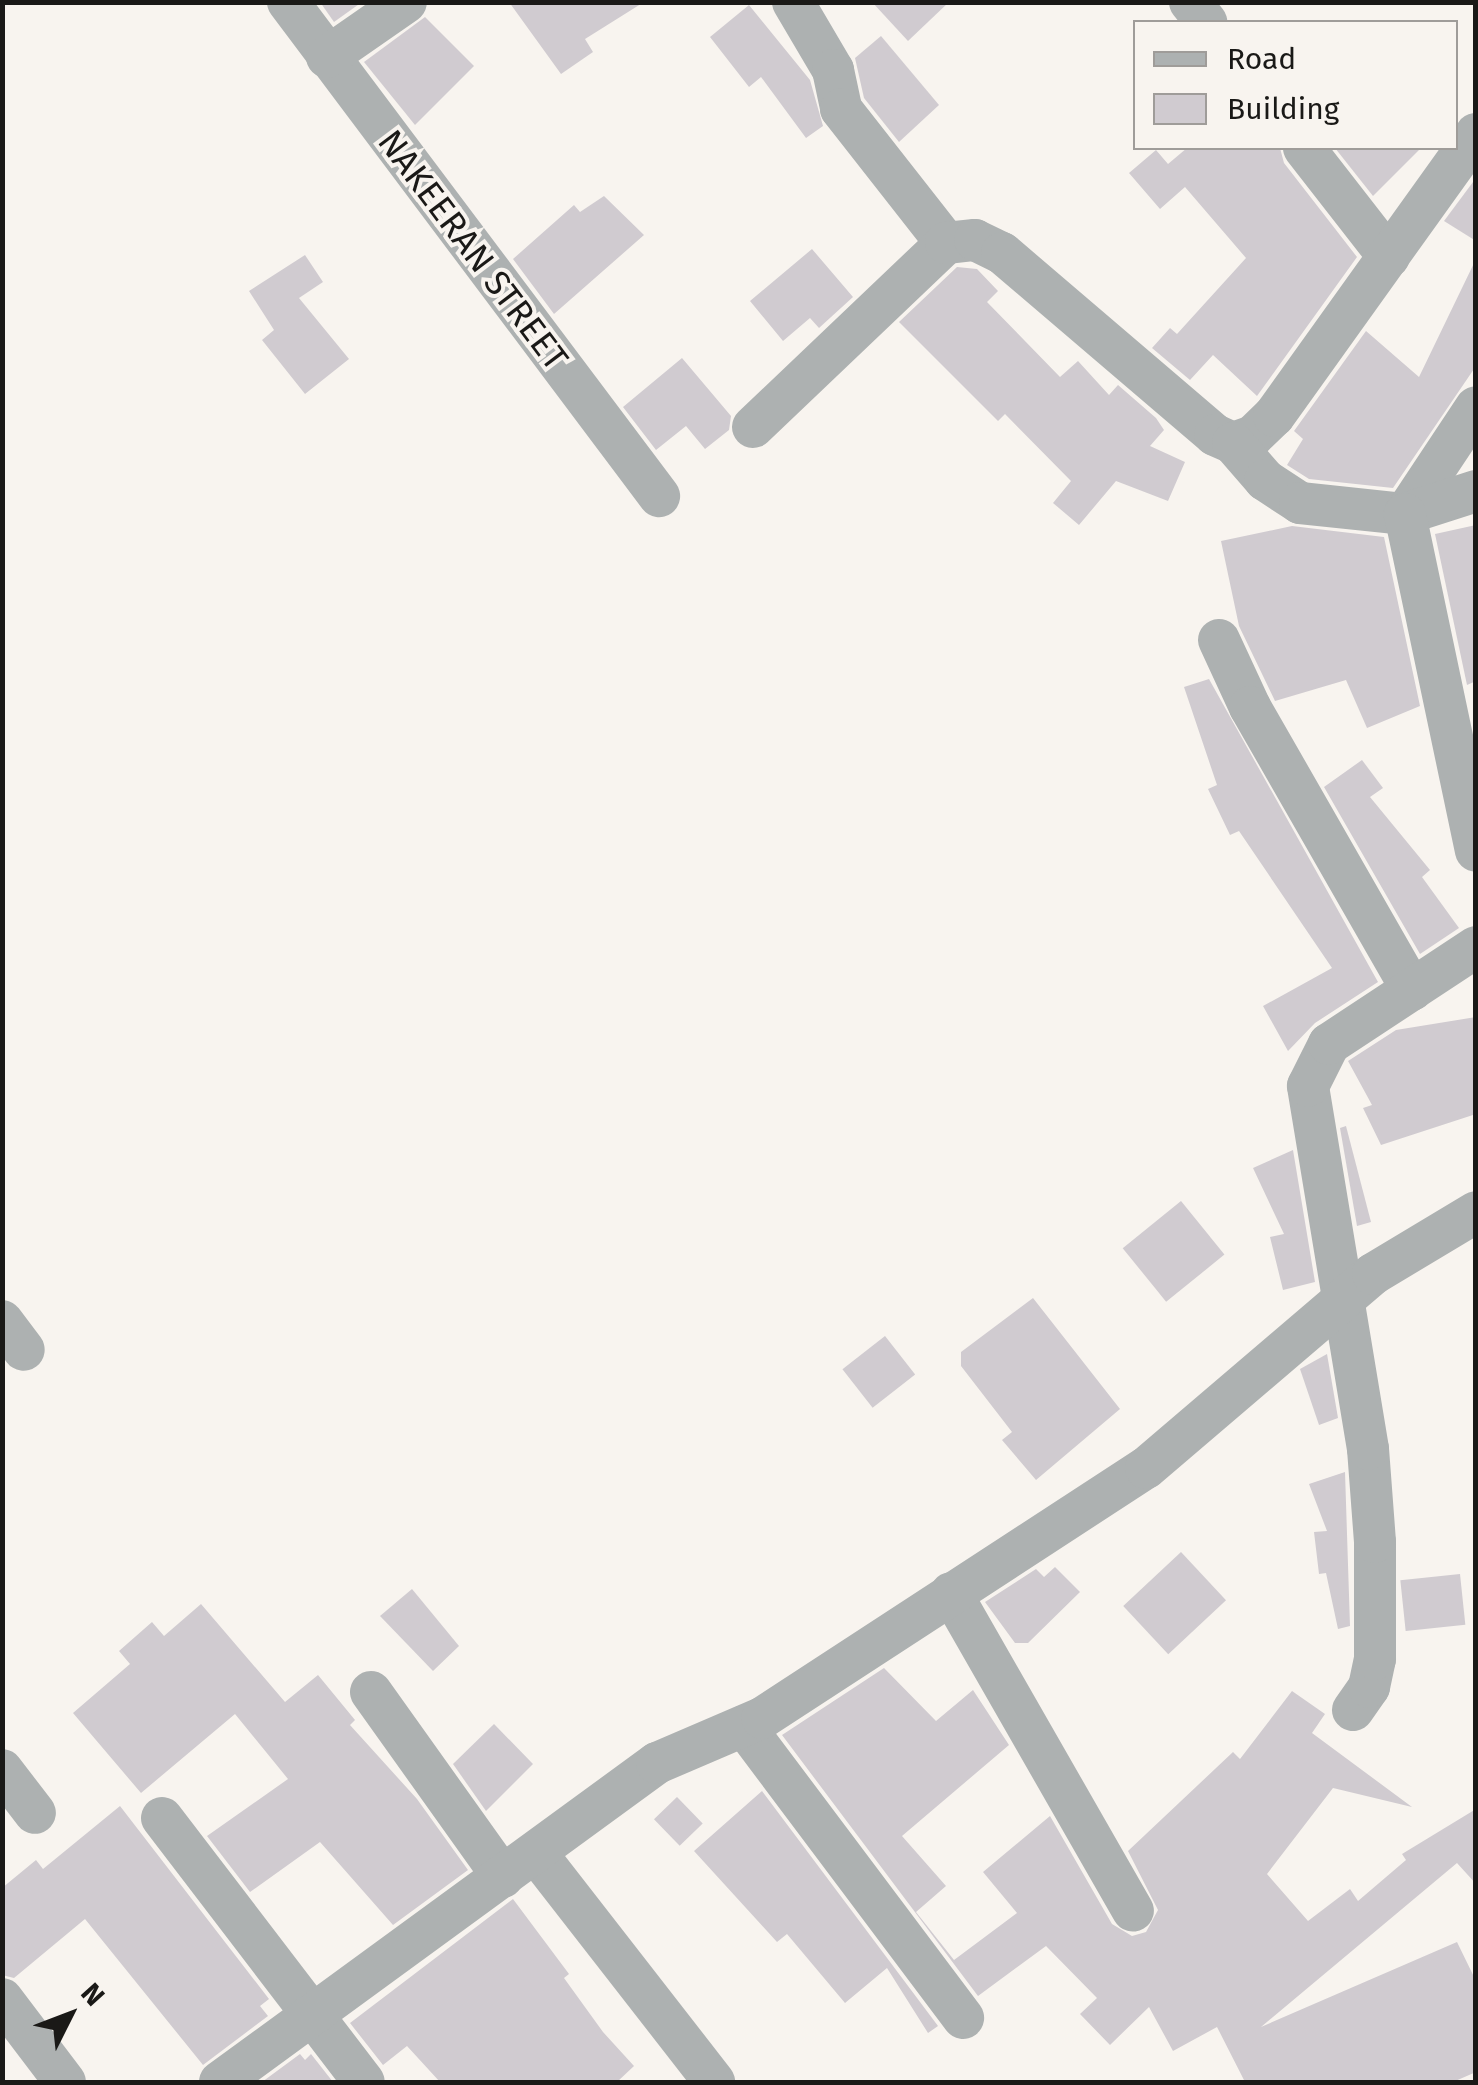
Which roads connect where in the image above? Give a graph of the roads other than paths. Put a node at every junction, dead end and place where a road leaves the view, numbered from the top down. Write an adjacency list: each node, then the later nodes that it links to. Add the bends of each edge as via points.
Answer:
1 (288, 2): 4 (street, NAKEERAN STREET)
2 (406, 2): 4 (street)
3 (793, 2): 7 (street, via 833,70 841,109)
4 (328, 57): 13 (street, NAKEERAN STREET)
5 (1476, 134): 8 (street)
6 (1306, 150): 8 (street)
7 (946, 243): 10 (street); 11 (street, via 975,240 1002,253 1103,344)
8 (1390, 257): 11 (street, via 1274,416)
9 (1476, 407): 14 (street)
10 (752, 427)
11 (1233, 443): 14 (street, via 1265,480 1300,503)
12 (1476, 492): 14 (street)
13 (660, 496)
14 (1405, 514): 16 (street)
15 (1219, 640): 18 (street, via 1250,707)
16 (1476, 851)
17 (1476, 947): 18 (street)
18 (1412, 990): 20 (street, via 1329,1044 1308,1086)
19 (1476, 1212): 20 (street, via 1372,1274)
20 (1340, 1302): 21 (street, via 1146,1468); 23 (street, via 1368,1449 1375,1542 1375,1659 1369,1687)
21 (951, 1593): 24 (street); 29 (street)
22 (371, 1692): 28 (street)
23 (1353, 1710)
24 (744, 1726): 28 (street, via 658,1763); 32 (street)
25 (2, 1770): 26 (street)
26 (35, 1812)
27 (162, 1818): 31 (street)
28 (520, 1865): 31 (street); 36 (street)
29 (1133, 1911)
30 (2, 2000): 33 (street)
31 (317, 2013): 34 (street); 35 (street)
32 (962, 2018)
33 (65, 2082)
34 (220, 2082)
35 (364, 2082)
36 (714, 2082)

